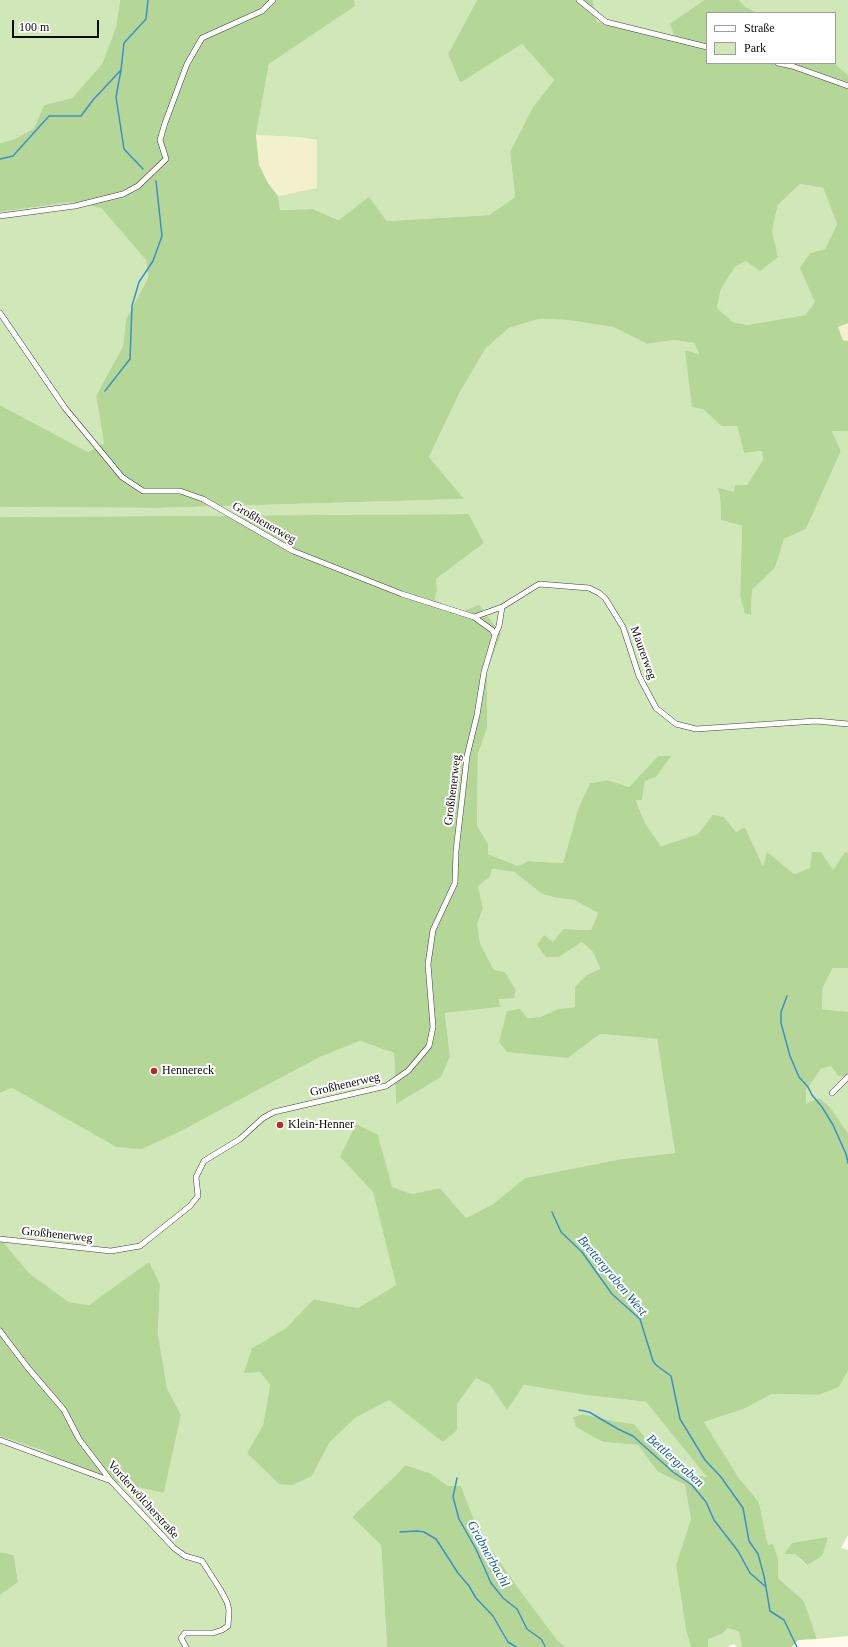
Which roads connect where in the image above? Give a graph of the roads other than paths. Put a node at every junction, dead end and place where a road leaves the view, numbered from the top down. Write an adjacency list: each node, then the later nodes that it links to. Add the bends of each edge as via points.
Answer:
1 (273, 0): 6 (street, via 262,11 202,38 187,64 165,123 160,140 166,159 138,186 123,194 75,206)
2 (579, 0): 3 (street, via 606,22)
3 (706, 47)
4 (783, 64): 5 (street)
5 (848, 86)
6 (0, 216)
7 (0, 313): 9 (street, Großhenerweg, via 66,408 122,477 132,484 143,491 180,491 203,499 294,551 402,594)
8 (502, 607): 9 (street, Maurerweg); 10 (street); 11 (street, Maurerweg, via 539,584 589,588 599,593 605,598 623,627 639,676 656,708 676,724 696,729 816,721)
9 (474, 617): 10 (street, Großhenerweg)
10 (495, 635): 14 (street, Großhenerweg, via 484,672 467,756 454,883 433,930 428,964 433,1026 429,1046 408,1071 386,1086 274,1112 263,1118 240,1139 204,1161 196,1177 198,1196 190,1206 140,1246 111,1251)
11 (848, 724)
12 (848, 1077): 13 (street)
13 (832, 1093)
14 (0, 1239)
15 (0, 1331): 17 (street, Vorderwölcherstraße, via 64,1410 79,1439)
16 (0, 1440): 17 (street)
17 (110, 1481): 18 (street, Vorderwölcherstraße, via 174,1548 185,1556 202,1561 227,1602 228,1626 213,1633 185,1633 181,1638)
18 (186, 1647)

